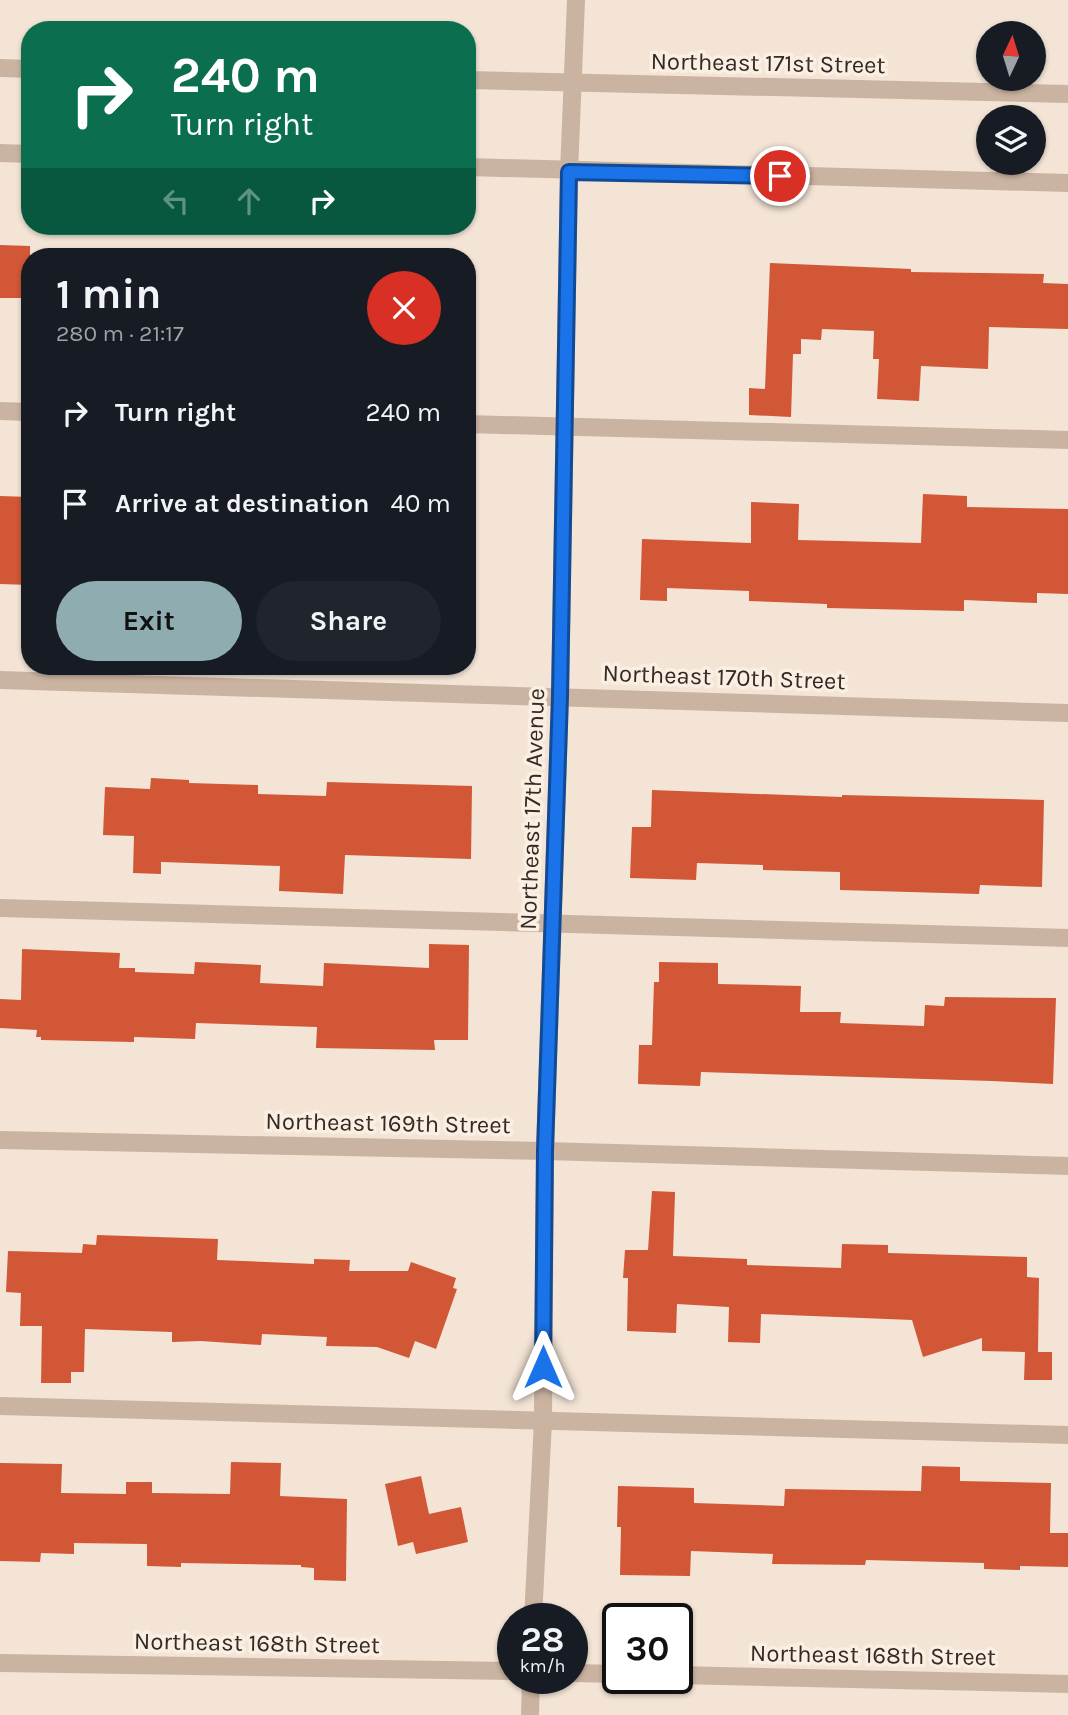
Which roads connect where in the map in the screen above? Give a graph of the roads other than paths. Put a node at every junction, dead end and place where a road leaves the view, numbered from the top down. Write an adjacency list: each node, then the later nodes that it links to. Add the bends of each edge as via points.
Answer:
1 (576, 0): 5 (street, Northeast 17th Avenue)
2 (0, 68): 3 (street)
3 (21, 69)
4 (476, 80): 5 (street, Northeast 171st Street)
5 (572, 82): 6 (street, Northeast 171st Street); 10 (street, Northeast 17th Avenue)
6 (1068, 94)
7 (0, 153): 8 (street)
8 (21, 154)
9 (476, 167): 10 (street)
10 (569, 172): 11 (street); 15 (street, Northeast 17th Avenue)
11 (1068, 183)
12 (0, 411): 13 (street)
13 (21, 412)
14 (476, 424): 15 (street)
15 (565, 426): 16 (street); 18 (street, Northeast 17th Avenue)
16 (1068, 440)
17 (0, 680): 18 (street, Northeast 170th Street)
18 (560, 696): 19 (street, Northeast 170th Street); 21 (street, Northeast 17th Avenue)
19 (1068, 713)
20 (0, 908): 21 (street)
21 (552, 924): 22 (street); 24 (street, Northeast 17th Avenue)
22 (1068, 938)
23 (0, 1140): 24 (street, Northeast 169th Street)
24 (545, 1151): 25 (street, Northeast 169th Street); 27 (street, Northeast 17th Avenue)
25 (1068, 1166)
26 (0, 1406): 27 (street)
27 (543, 1421): 28 (street); 29 (street, Northeast 17th Avenue)
28 (1068, 1435)
29 (534, 1603)
30 (0, 1663): 31 (street, Northeast 168th Street)
31 (497, 1671)
32 (693, 1675): 33 (street, Northeast 168th Street)
33 (1068, 1684)
34 (531, 1694): 35 (street)
35 (530, 1715)

